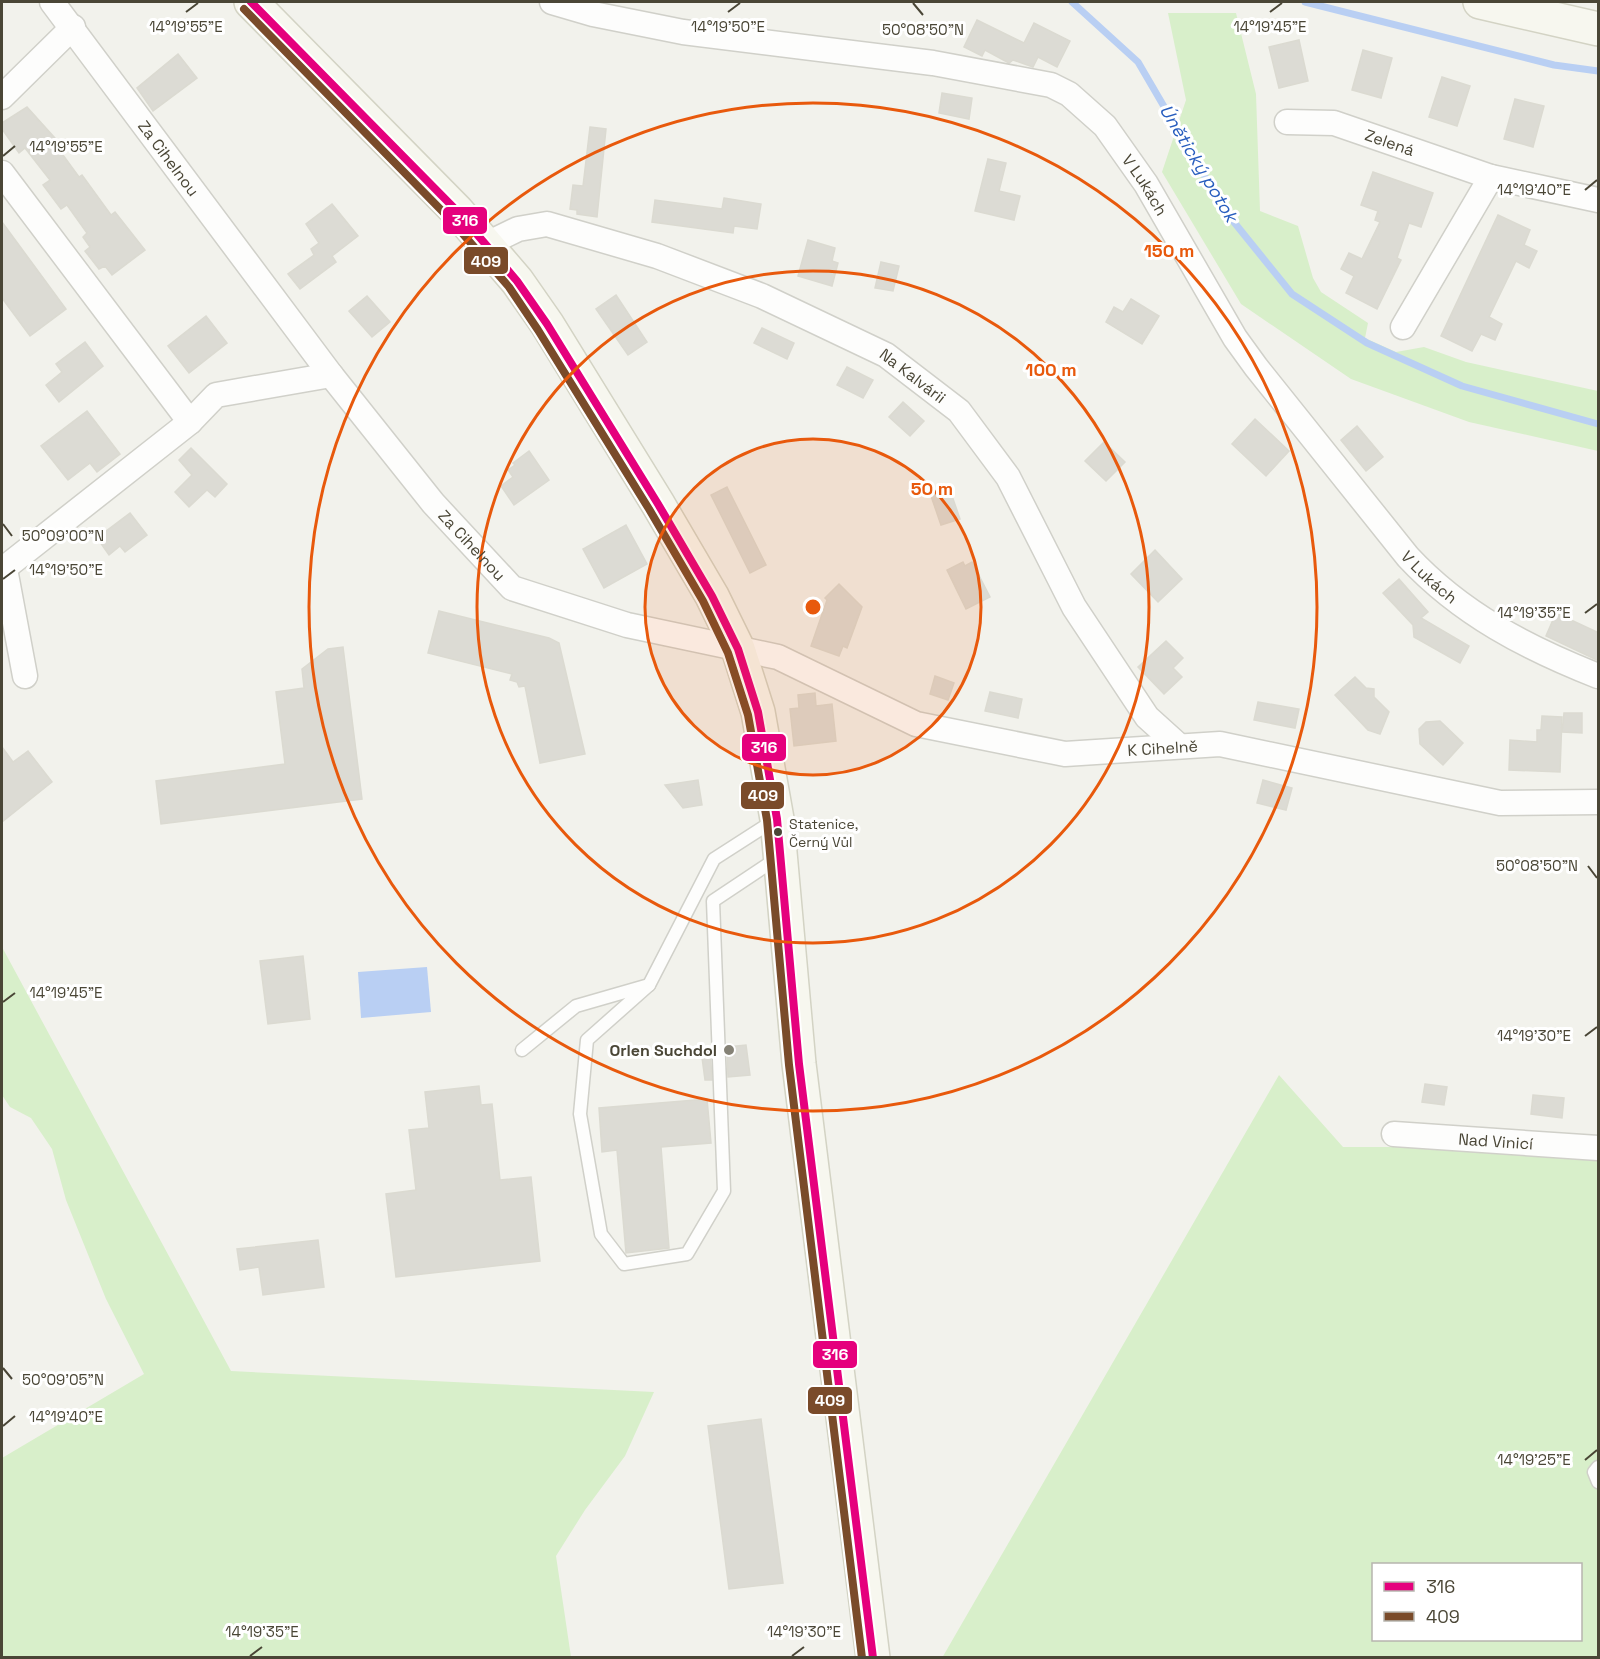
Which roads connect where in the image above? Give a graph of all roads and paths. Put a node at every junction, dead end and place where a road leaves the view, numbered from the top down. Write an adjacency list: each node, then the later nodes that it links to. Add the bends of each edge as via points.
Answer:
1 (52, 2): 5 (street, Za Cihelnou)
2 (251, 2): 12 (main road)
3 (552, 2): 19 (street, V Lukách, via 683,32 933,63 1051,85 1069,94 1105,126 1146,184 1235,338 1256,367 1408,557 1474,615 1540,653)
4 (1480, 2): 6 (main road)
5 (73, 27): 7 (street); 14 (street, Za Cihelnou)
6 (1599, 29)
7 (2, 97)
8 (1287, 122): 10 (street, Zelená, via 1334,123)
9 (2, 173): 15 (street)
10 (1491, 177): 11 (street, Zelená); 13 (street)
11 (1599, 200)
12 (487, 244): 17 (main road, via 547,324 658,504); 20 (street, Na Kalvárii, via 518,229 547,224 657,256 762,296 886,355 959,411 1008,477 1074,607 1147,717)
13 (1403, 327)
14 (331, 375): 15 (street, via 216,395); 17 (street, Za Cihelnou, via 433,503 512,588 627,625)
15 (190, 422): 16 (street)
16 (3, 569): 18 (street)
17 (738, 649): 20 (street, K Cihelně, via 778,657 916,724 1065,754); 22 (main road, via 758,712)
18 (25, 676)
19 (1599, 676)
20 (1178, 745): 21 (street, K Cihelně, via 1220,744 1500,803)
21 (1599, 802)
22 (777, 819): 23 (main road); 24 (lane, via 714,859)
23 (780, 857): 24 (lane, via 713,901 724,1191 687,1254 624,1264 601,1234 580,1114 587,1040); 30 (main road, via 799,1064)
24 (649, 985): 25 (lane, via 576,1006)
25 (522, 1050)
26 (1394, 1134): 27 (street, Nad Vinicí)
27 (1599, 1148)
28 (1599, 1467): 29 (lane, via 1594,1472)
29 (1599, 1482)
30 (873, 1658)

